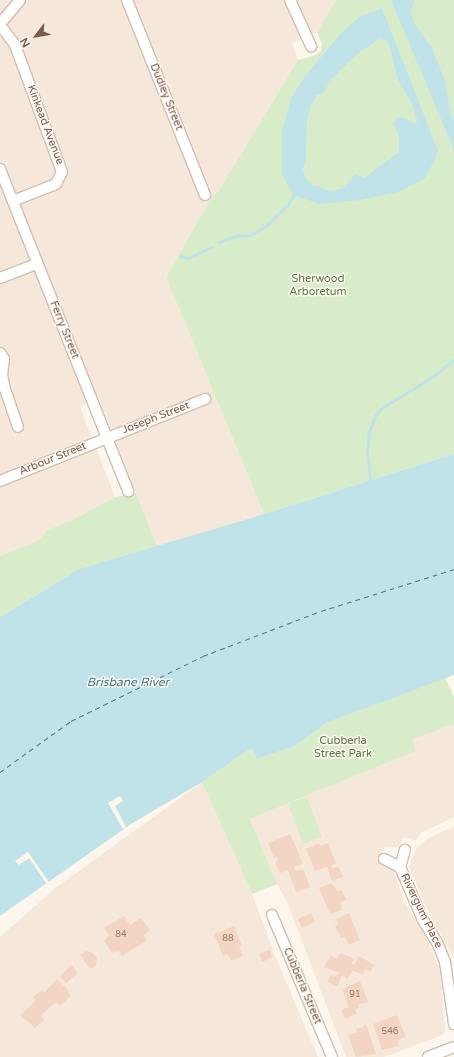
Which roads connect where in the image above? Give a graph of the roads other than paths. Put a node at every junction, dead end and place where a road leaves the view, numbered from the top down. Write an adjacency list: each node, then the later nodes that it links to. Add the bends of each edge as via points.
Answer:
1 (20, 0): 4 (street)
2 (126, 0): 7 (street, Dudley Street)
3 (290, 0): 5 (street)
4 (0, 24): 8 (street, Kinkead Avenue, via 15,45 62,172 61,179 56,184)
5 (311, 46)
6 (0, 170): 8 (street, Ferry Street)
7 (205, 195)
8 (12, 201): 9 (street, Ferry Street)
9 (37, 264): 10 (street); 14 (street, Ferry Street)
10 (0, 278)
11 (0, 353): 13 (street, via 3,354 2,375 5,389)
12 (205, 399): 14 (street, Joseph Street)
13 (18, 427)
14 (107, 438): 15 (street, Arbour Street); 16 (street, Ferry Street)
15 (0, 481)
16 (128, 491)
17 (405, 850): 19 (street, Rivergum Place)
18 (384, 859): 19 (street, Rivergum Place)
19 (400, 867): 21 (street, Rivergum Place, via 445,962)
20 (272, 915): 23 (street, Cubberla Street)
21 (454, 1024)
22 (454, 1047): 24 (street)
23 (332, 1057)
24 (428, 1057)

